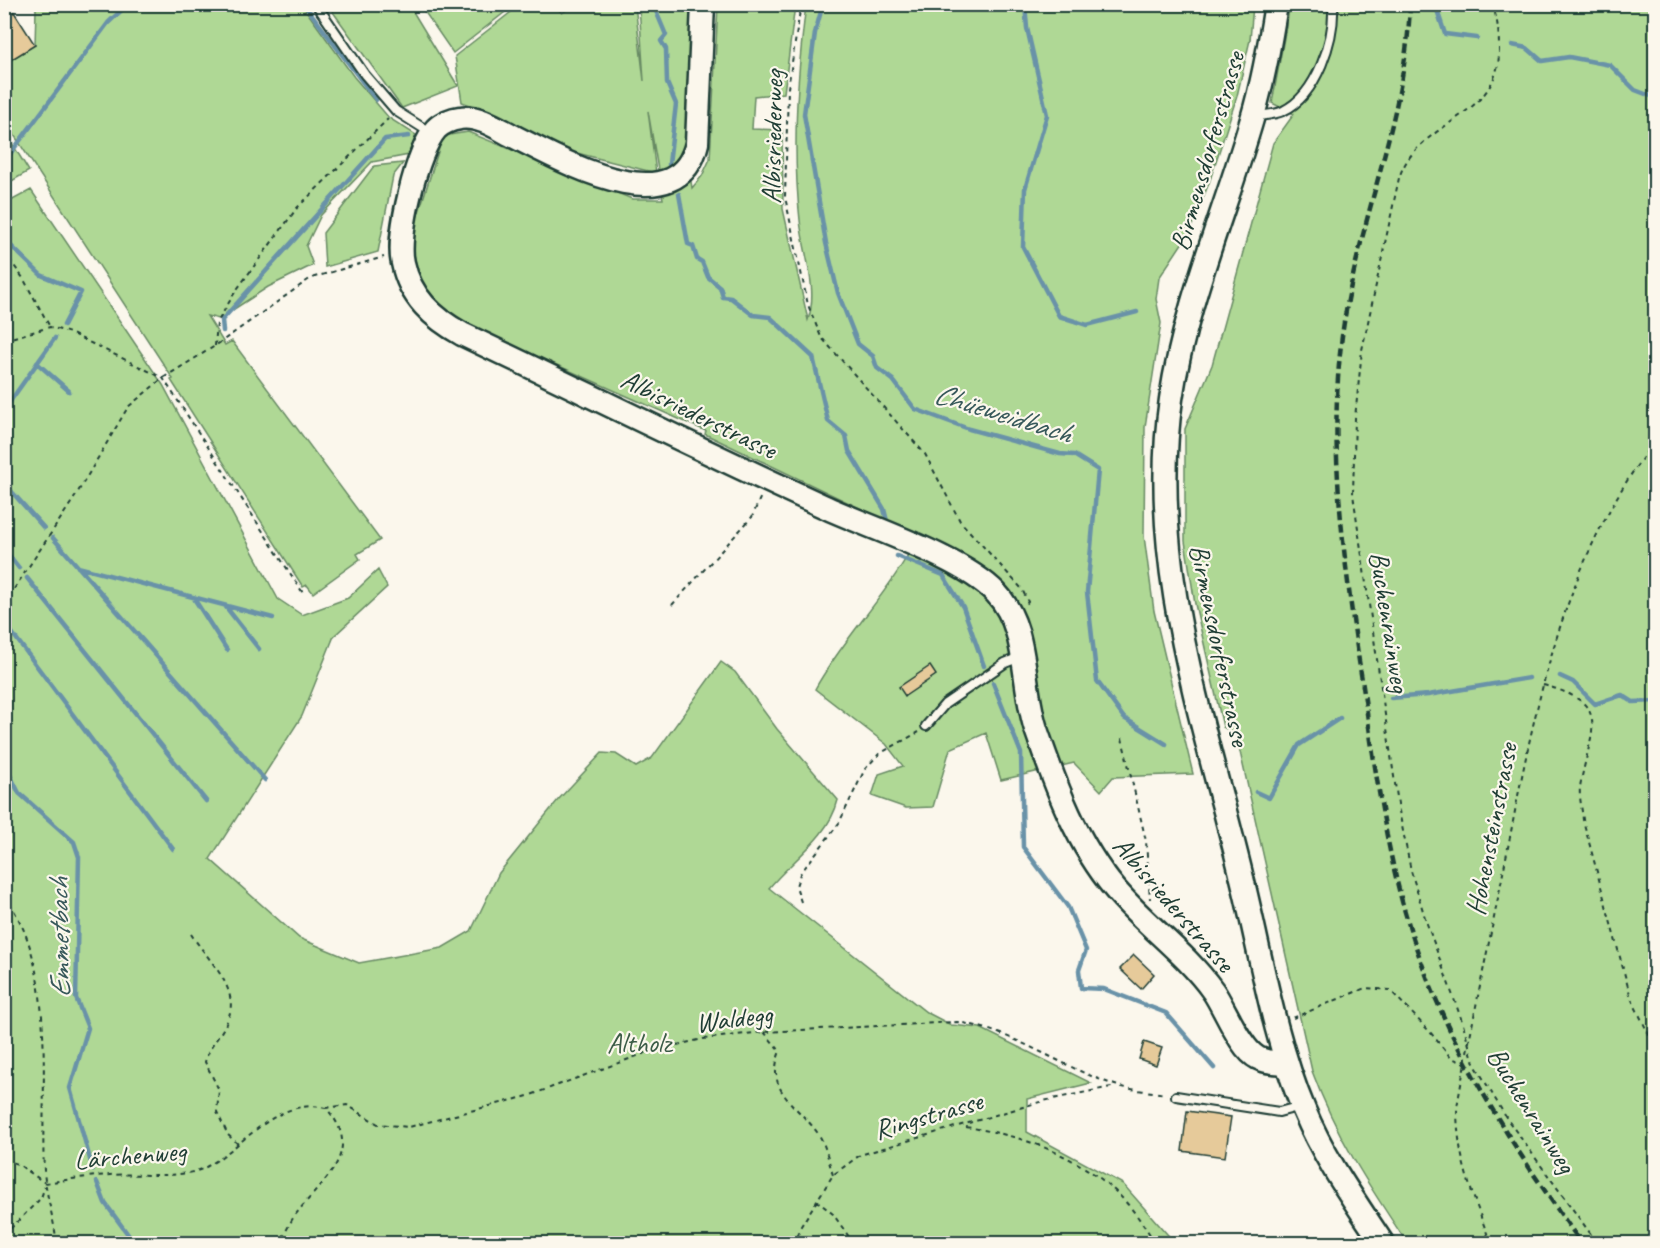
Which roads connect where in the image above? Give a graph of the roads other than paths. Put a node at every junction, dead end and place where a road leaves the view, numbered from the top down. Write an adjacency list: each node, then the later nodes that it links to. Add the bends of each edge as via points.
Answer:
1 (316, 4): 6 (lane, via 365,75 396,111)
2 (703, 4): 6 (main road, via 697,142 691,161 671,180 642,185 601,174 471,118 453,119)
3 (1276, 4): 5 (main road, Birmensdorferstrasse)
4 (1333, 4): 5 (lane, via 1326,56 1304,93 1284,111)
5 (1253, 116): 9 (main road, Birmensdorferstrasse, via 1179,353 1166,450 1166,527 1180,627)
6 (432, 134): 7 (main road, Albisriederstrasse, via 405,213 400,242 406,275 425,308 462,334 970,572 999,597 1013,620)
7 (1022, 656): 8 (lane, via 1005,663 945,704); 9 (main road, Albisriederstrasse, via 1031,715 1075,828 1096,865 1213,991 1250,1053 1264,1061)
8 (926, 726)
9 (1287, 1063): 11 (main road, Birmensdorferstrasse)
10 (1176, 1096): 11 (lane, via 1279,1112)
11 (1302, 1106): 12 (main road, Birmensdorferstrasse, via 1331,1166)
12 (1383, 1244)

